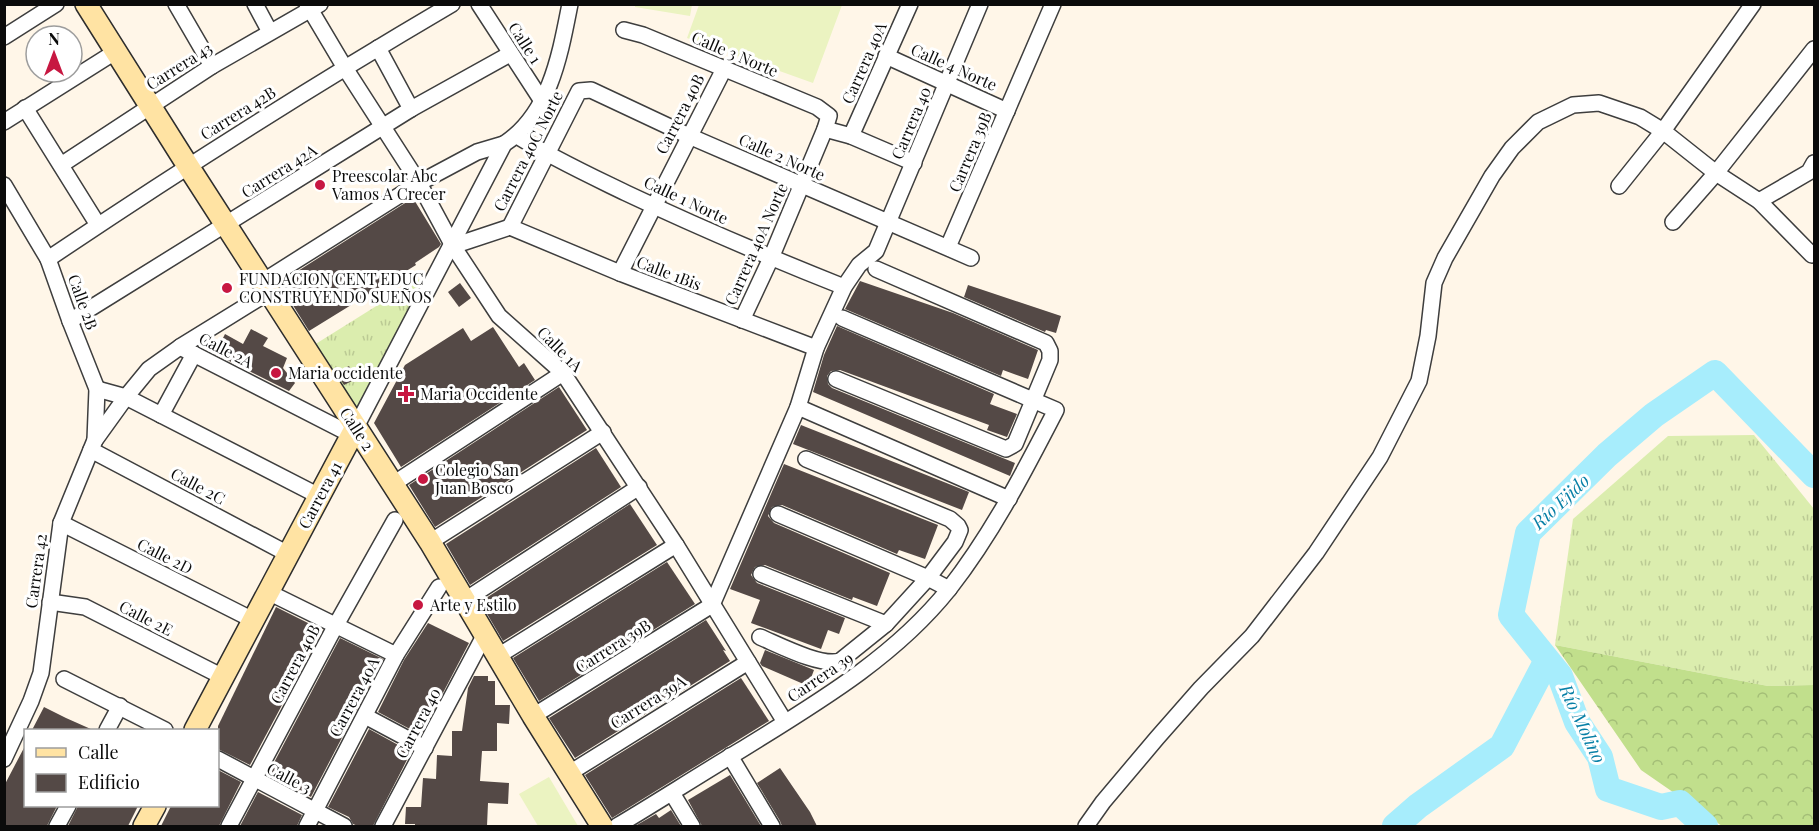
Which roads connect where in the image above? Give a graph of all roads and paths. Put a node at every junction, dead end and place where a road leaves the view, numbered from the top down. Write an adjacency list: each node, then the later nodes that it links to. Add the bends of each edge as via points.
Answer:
1 (57, 4): 15 (street)
2 (86, 4): 18 (street, Calle 2)
3 (176, 4): 21 (street)
4 (255, 4): 14 (street)
5 (452, 4): 16 (street, Carrera 42B)
6 (479, 4): 19 (street, Calle 1)
7 (570, 4): 26 (street, Carrera 41, via 560,57)
8 (910, 4): 20 (street, Carrera 40A)
9 (980, 4): 24 (street, Carrera 40)
10 (1053, 4): 30 (street, Carrera 39B)
11 (1754, 4): 34 (street)
12 (312, 6): 14 (street, Carrera 43); 22 (street, Calle 1A)
13 (624, 30): 23 (street, Calle 3 Norte)
14 (270, 32): 21 (street, Carrera 43)
15 (4, 37)
16 (378, 48): 22 (street, Carrera 42B); 29 (street)
17 (1815, 49): 43 (street)
18 (115, 51): 27 (street, Calle 2); 28 (street)
19 (510, 54): 26 (street, Calle 1); 29 (street, Carrera 42A)
20 (886, 56): 24 (street, Calle 4 Norte); 36 (street, Carrera 40A)
21 (212, 66): 27 (street, Carrera 43)
22 (345, 68): 33 (street, Calle 1A); 41 (street, Carrera 42B)
23 (724, 69): 32 (street, Calle 3 Norte, via 817,107); 35 (street, Carrera 40B)
24 (946, 85): 30 (street, Calle 4 Norte); 39 (street, Carrera 40)
25 (579, 91): 35 (street, Calle 2 Norte, via 591,90); 38 (street, Carrera 40C Norte)
26 (542, 101): 37 (street, Carrera 41, via 531,120)
27 (151, 105): 40 (street, Carrera 43); 41 (street, Calle 2)
28 (25, 108): 31 (street); 40 (street)
29 (411, 109): 33 (street, Carrera 42A)
30 (1007, 111): 56 (street, Carrera 39B)
31 (4, 122)
32 (827, 122): 36 (street, Calle 3 Norte); 46 (street, Carrera 40A Norte)
33 (384, 127): 44 (street, Calle 1A); 53 (street, Carrera 42A)
34 (1663, 131): 43 (street); 47 (street); 137 (street, via 1640,117 1599,103 1573,105 1538,122 1512,148 1492,176 1434,283 1419,381 1380,457 1316,553 1252,636 1156,738)
35 (689, 136): 46 (street, Calle 2 Norte); 49 (street, Carrera 40B)
36 (851, 136): 39 (street, Calle 3 Norte)
37 (511, 140): 38 (street, Calle 1 Norte); 44 (street, Carrera 42, via 477,152); 55 (street, Carrera 41)
38 (545, 154): 49 (street, Calle 1 Norte); 54 (street, Carrera 40C Norte)
39 (914, 163): 51 (street, Carrera 40)
40 (61, 165): 52 (street)
41 (188, 166): 52 (street, Carrera 42B); 53 (street, Calle 2)
42 (1813, 168): 48 (street)
43 (1716, 173): 48 (street); 50 (street)
44 (419, 183): 55 (street, Calle 1A); 63 (street, Carrera 42)
45 (4, 185): 60 (street, Calle 2B)
46 (801, 185): 51 (street, Calle 2 Norte); 58 (street, Carrera 40A Norte)
47 (1619, 186)
48 (1759, 201): 57 (street)
49 (654, 206): 58 (street, Calle 1 Norte); 62 (street, Carrera 40B)
50 (1673, 222)
51 (887, 223): 56 (street, Calle 2 Norte); 64 (street, Carrera 40, via 876,251 859,265)
52 (98, 225): 60 (street, Carrera 42B)
53 (226, 225): 63 (street, Calle 2); 67 (street, Carrera 42A)
54 (510, 227): 55 (street); 62 (street, Calle 1Bis)
55 (453, 246): 71 (street, Calle 1A, via 499,316); 78 (street, Carrera 41)
56 (948, 247): 59 (street, Calle 2 Norte)
57 (1812, 255)
58 (771, 258): 64 (street, Calle 1 Norte); 66 (street, Carrera 40A Norte)
59 (971, 258)
60 (48, 259): 67 (street, Calle 2B)
61 (876, 269): 75 (street, via 1046,343 1050,360)
62 (620, 273): 66 (street, Calle 1Bis)
63 (266, 287): 68 (street, Carrera 42); 78 (street, Calle 2)
64 (844, 287): 69 (street)
65 (842, 318): 75 (street)
66 (742, 320): 69 (street, Calle 1Bis)
67 (70, 321): 73 (street, Calle 2B)
68 (180, 347): 70 (street, Calle 2A); 74 (street, Carrera 42, via 149,369)
69 (816, 348): 76 (street)
70 (194, 354): 77 (street); 78 (street, Calle 2A)
71 (563, 373): 79 (street, Calle 1A); 82 (street)
72 (836, 379): 75 (street, via 1006,448 1016,444)
73 (97, 389): 74 (street); 80 (street, Calle 2B)
74 (126, 397): 77 (street); 80 (street, Carrera 42)
75 (1033, 400): 85 (street, Carrera 39, via 1056,410)
76 (798, 407): 85 (street); 99 (street)
77 (161, 415): 84 (street)
78 (354, 431): 82 (street, Calle 2); 84 (street, Carrera 41)
79 (603, 432): 83 (street, Calle 1A); 89 (street)
80 (93, 445): 88 (street, Carrera 42); 91 (street, Calle 2C)
81 (806, 459): 93 (street, via 956,523 958,536)
82 (393, 484): 89 (street, Calle 2)
83 (639, 487): 90 (street, Calle 1A); 97 (street)
84 (319, 496): 91 (street, Carrera 41)
85 (1006, 506): 95 (street, Carrera 39)
86 (778, 514): 93 (street)
87 (395, 520): 102 (street, Carrera 40B)
88 (61, 523): 98 (street, Carrera 42); 100 (street, Calle 2D)
89 (430, 542): 97 (street, Calle 2)
90 (676, 544): 99 (street, Calle 1A); 106 (street)
91 (288, 554): 96 (street, Carrera 41)
92 (761, 574): 101 (street)
93 (928, 578): 95 (street); 101 (street)
94 (439, 587): 105 (street, Carrera 40A)
95 (949, 589): 113 (street, Carrera 39, via 891,649)
96 (268, 592): 100 (street, Carrera 41); 102 (street)
97 (465, 600): 103 (street, Calle 2)
98 (50, 602): 108 (street, Calle 2E, via 85,607); 119 (street, Carrera 42, via 41,673)
99 (712, 605): 107 (street, Calle 1A); 112 (street, Carrera 39B)
100 (253, 620): 108 (street, Carrera 41)
101 (886, 624): 104 (street, via 846,657 832,663)
102 (336, 625): 105 (street); 122 (street, Carrera 40B)
103 (484, 636): 106 (street, Calle 2); 117 (street, Carrera 40)
104 (759, 637)
105 (396, 655): 111 (street, Carrera 40A)
106 (498, 656): 112 (street, Calle 2)
107 (748, 662): 113 (street, Calle 1A); 121 (street, Carrera 39A)
108 (223, 677): 116 (street, Carrera 41)
109 (64, 679): 110 (street)
110 (120, 706): 114 (street); 115 (street)
111 (365, 716): 117 (street); 126 (street, Carrera 40A)
112 (533, 716): 121 (street, Calle 2)
113 (785, 722): 118 (street, Carrera 39)
114 (108, 729)
115 (163, 729)
116 (196, 729)
117 (425, 748): 132 (street, Carrera 40)
118 (730, 756): 123 (street, Carrera 39); 136 (street)
119 (4, 759)
120 (219, 760): 122 (street, Calle 3)
121 (568, 774): 133 (street, Calle 2)
122 (254, 780): 126 (street, Calle 3); 129 (street, Carrera 40B)
123 (672, 793): 134 (street, Carrera 39); 135 (street)
124 (67, 807): 127 (street)
125 (154, 807): 128 (street)
126 (314, 812): 130 (street, Carrera 40A); 131 (street, Calle 3)
127 (57, 826)
128 (144, 826)
129 (229, 826)
130 (307, 826)
131 (344, 826)
132 (383, 826)
133 (602, 826)
134 (617, 826)
135 (692, 826)
136 (772, 826)
137 (1086, 826)

